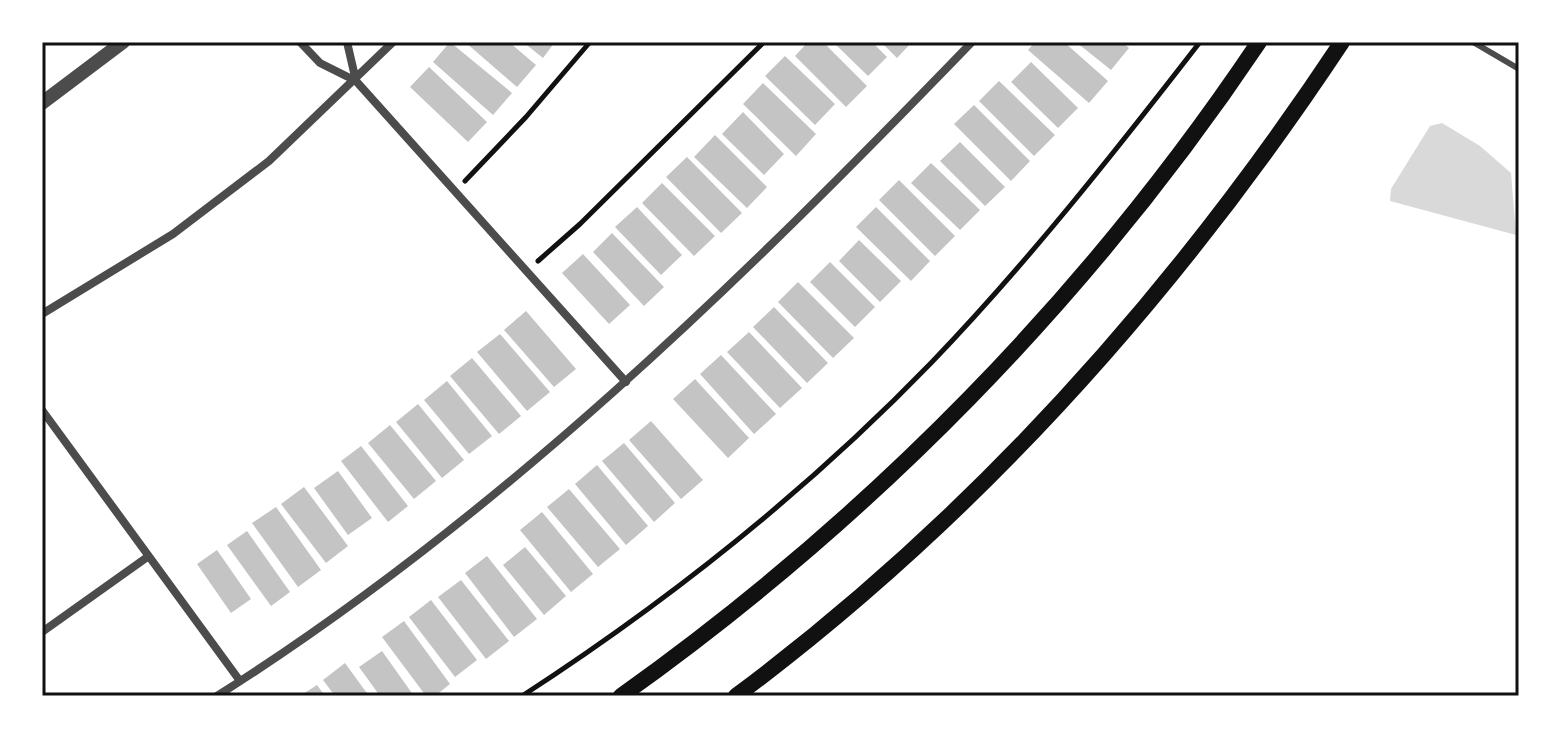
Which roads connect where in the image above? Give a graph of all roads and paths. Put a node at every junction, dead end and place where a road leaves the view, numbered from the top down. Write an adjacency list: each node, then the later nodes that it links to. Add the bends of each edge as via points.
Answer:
1 (123, 42): 14 (street)
2 (300, 42): 13 (street, via 320,63)
3 (347, 42): 13 (street)
4 (393, 42): 13 (street)
5 (590, 42): 15 (path)
6 (764, 42): 16 (path)
7 (972, 42): 18 (street, via 831,188)
8 (1200, 42): 24 (path, via 1017,269 835,456 652,608)
9 (1259, 42): 25 (main road, via 1151,193 980,389 824,538)
10 (1342, 42): 26 (main road, via 1204,236 1071,392 923,540)
11 (1473, 42): 12 (lane)
12 (1519, 69)
13 (356, 81): 15 (street); 17 (street, via 269,161 173,234)
14 (42, 103)
15 (455, 189): 16 (street)
16 (527, 270): 18 (street)
17 (42, 314)
18 (626, 382): 22 (street, via 480,509 333,620)
19 (42, 410): 20 (street)
20 (146, 558): 21 (street); 22 (street)
21 (42, 632)
22 (240, 681): 23 (street)
23 (217, 696)
24 (522, 696)
25 (621, 696)
26 (736, 696)

